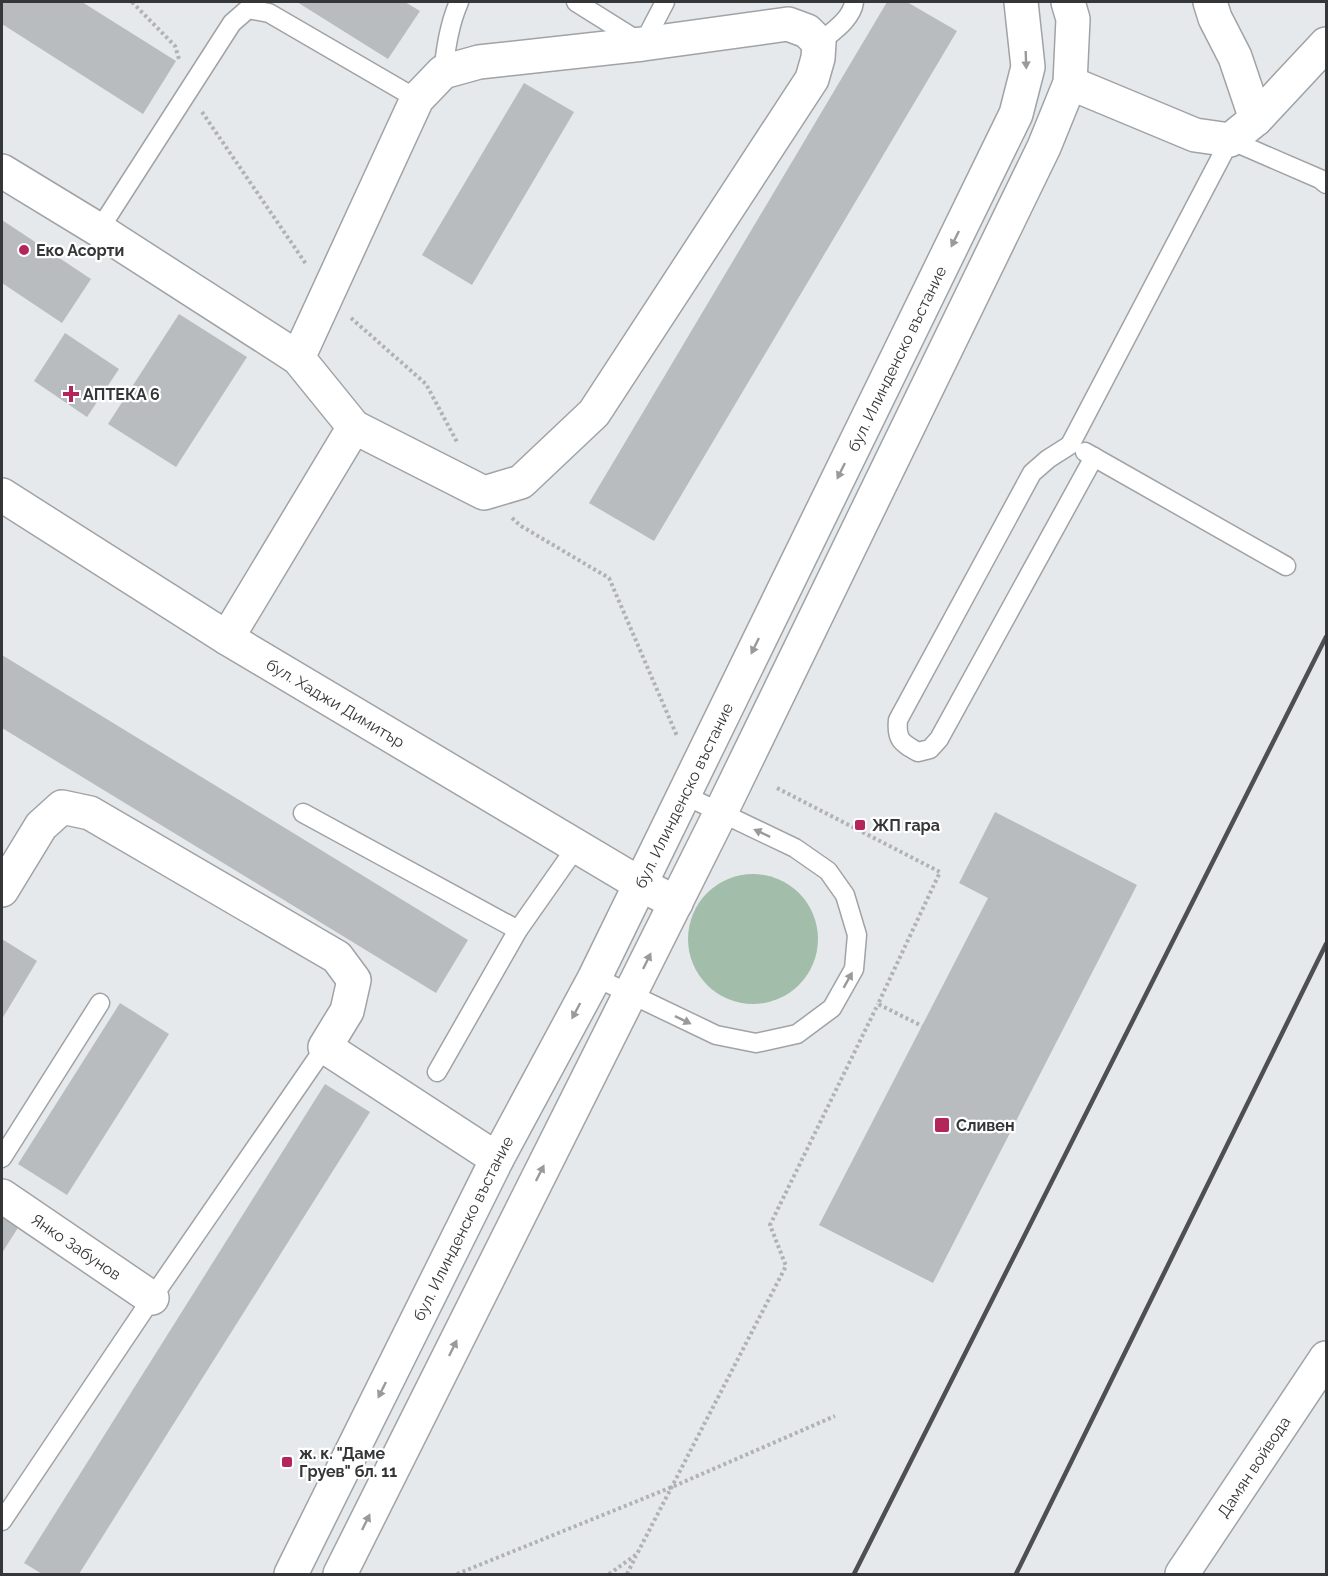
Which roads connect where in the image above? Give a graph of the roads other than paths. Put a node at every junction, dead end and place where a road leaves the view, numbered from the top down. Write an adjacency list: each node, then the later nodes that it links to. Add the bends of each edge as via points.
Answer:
1 (459, 2): 11 (lane, via 452,18)
2 (576, 2): 9 (lane)
3 (665, 2): 9 (lane)
4 (854, 2): 8 (lane, via 841,24)
5 (1021, 2): 26 (street, бул. Илинденско въстание, one-way to 26, via 1028,67 1016,114)
6 (1068, 2): 12 (street, via 1073,20)
7 (1210, 2): 14 (street, via 1235,57)
8 (819, 43): 9 (street, via 807,31 788,24); 20 (street, via 812,79 594,413 521,482 484,493)
9 (643, 44): 11 (street, via 479,62)
10 (1326, 44): 14 (street)
11 (443, 72): 13 (street)
12 (1070, 83): 15 (street, via 1195,135); 28 (street, via 1044,147)
13 (417, 99): 18 (lane, via 269,13 248,9 232,23); 19 (street)
14 (1256, 119): 15 (street)
15 (1230, 140): 17 (lane); 21 (lane)
16 (2, 171): 18 (street)
17 (1326, 184)
18 (99, 230): 19 (street)
19 (298, 358): 20 (street)
20 (354, 427): 25 (street)
21 (1070, 445): 22 (lane); 22 (lane, via 1032,472 898,720 897,733 904,744 918,752 930,749 939,739)
22 (1094, 457): 24 (lane)
23 (2, 495): 25 (street, бул. Хаджи Димитър)
24 (1286, 566)
25 (227, 638): 29 (street, бул. Хаджи Димитър)
26 (682, 794): 28 (lane); 30 (street, бул. Илинденско въстание)
27 (303, 813): 33 (lane)
28 (720, 814): 32 (street); 35 (lane, one-way to 28, via 716,1035 756,1043 797,1034 832,1008 854,969 857,935 845,895 828,871 795,848)
29 (577, 846): 30 (street, бул. Хаджи Димитър); 33 (lane)
30 (640, 884): 32 (street, бул. Хаджи Димитър); 34 (street, бул. Илинденско въстание)
31 (2, 890): 37 (street, via 40,826 62,807 90,813 337,957 354,980 347,1011)
32 (676, 903): 35 (street, one-way to 32)
33 (518, 930): 38 (lane)
34 (595, 977): 35 (lane); 40 (street, бул. Илинденско въстание, one-way to 40)
35 (630, 994): 47 (street, one-way to 35)
36 (100, 1003): 39 (lane)
37 (325, 1047): 40 (street); 42 (lane)
38 (437, 1072)
39 (2, 1158)
40 (497, 1159): 46 (street, бул. Илинденско въстание, one-way to 46)
41 (2, 1196): 42 (street, Янко Забунов)
42 (152, 1298): 45 (lane)
43 (1326, 1358): 44 (street, Дамян войвода)
44 (1316, 1397): 48 (street, Дамян войвода)
45 (2, 1521)
46 (291, 1575)
47 (340, 1575)
48 (1182, 1575)

